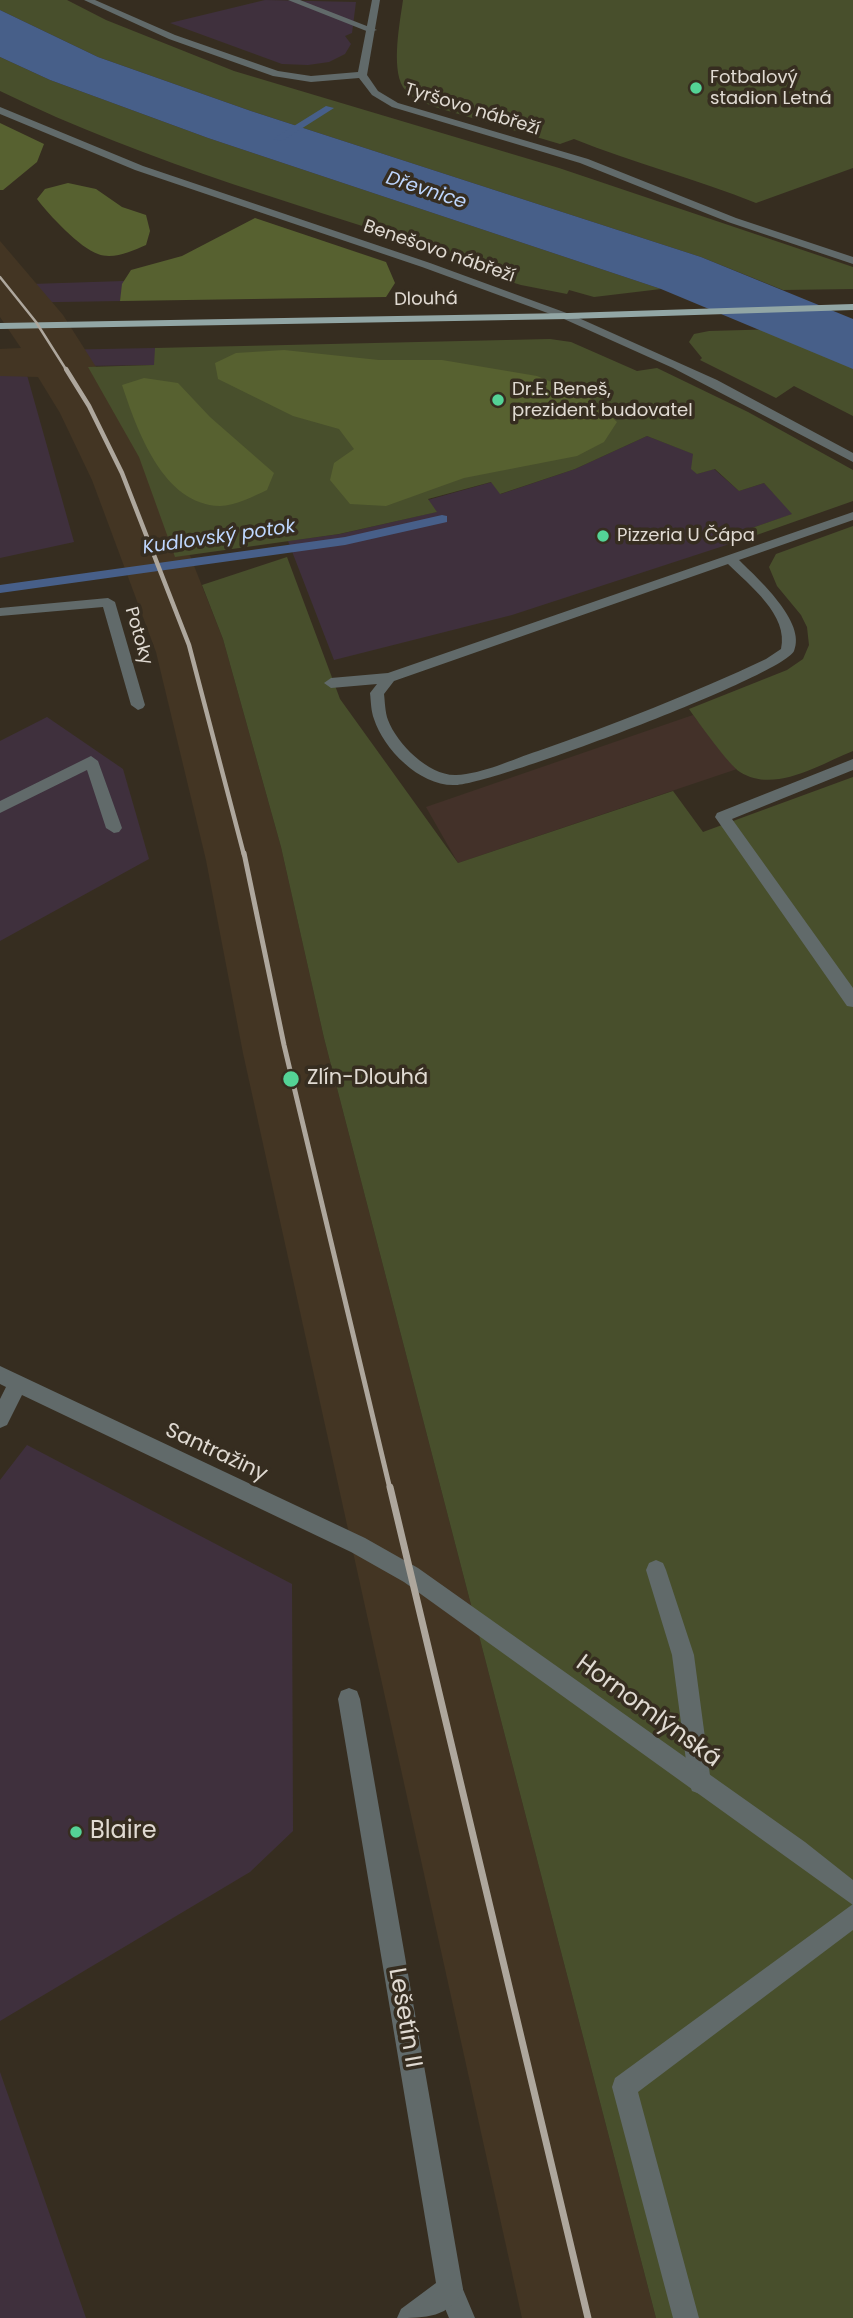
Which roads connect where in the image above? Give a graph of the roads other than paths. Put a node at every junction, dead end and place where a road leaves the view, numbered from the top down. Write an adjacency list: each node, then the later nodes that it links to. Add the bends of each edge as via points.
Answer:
1 (88, 0): 5 (street, via 172,37 276,74 311,79)
2 (292, 0): 4 (street)
3 (376, 0): 4 (street)
4 (372, 30): 5 (street)
5 (362, 75): 7 (street, Tyršovo nábřeží, via 375,93 395,105 593,164 732,220)
6 (0, 110): 9 (street, Benešovo nábřeží, via 166,176)
7 (853, 261)
8 (853, 307): 9 (main road, Dlouhá)
9 (568, 316): 10 (main road, Dlouhá); 11 (street, Benešovo nábřeží)
10 (0, 326)
11 (853, 458)
12 (853, 516): 13 (street)
13 (731, 560): 15 (street); 15 (street, via 784,622 790,642 779,659 480,777 455,780 434,775 410,759 381,721 377,693)
14 (0, 612): 17 (street, Potoky, via 108,602)
15 (389, 678): 16 (street)
16 (331, 683)
17 (138, 705)
18 (853, 764): 21 (street, via 722,817)
19 (0, 808): 20 (street, via 91,761)
20 (114, 828)
21 (853, 1001)
22 (9, 1379): 23 (street); 25 (street, Santražiny, via 358,1545)
23 (0, 1419)
24 (656, 1570): 27 (street, via 683,1655)
25 (411, 1575): 27 (street, Hornomlýnská)
26 (349, 1699): 30 (street, Lešetín II)
27 (700, 1783): 28 (street, Hornomlýnská)
28 (853, 1894)
29 (853, 1916): 33 (street, via 624,2087)
30 (450, 2289): 31 (street); 32 (street, Lešetín II)
31 (410, 2318)
32 (462, 2318)
33 (685, 2318)

